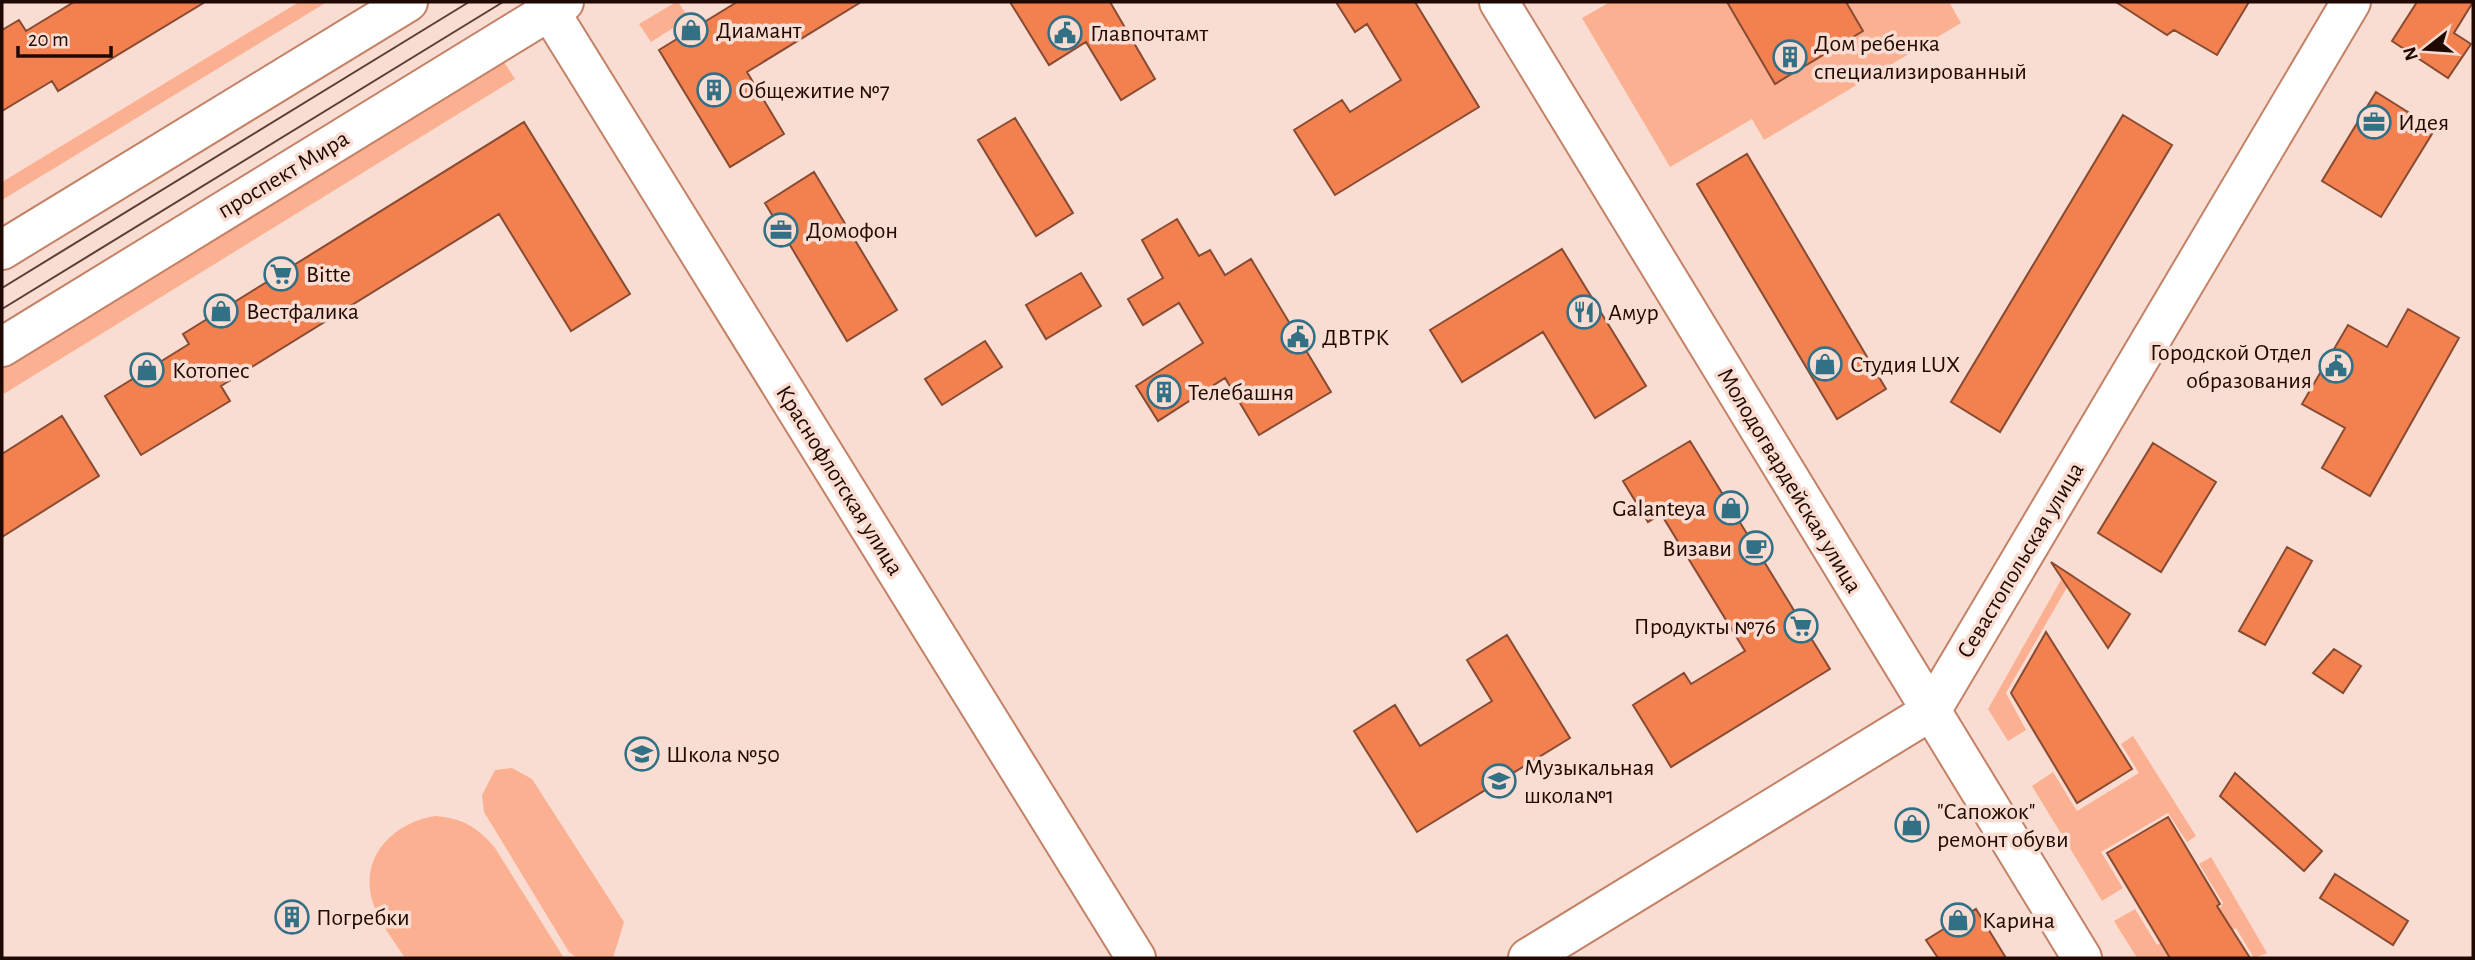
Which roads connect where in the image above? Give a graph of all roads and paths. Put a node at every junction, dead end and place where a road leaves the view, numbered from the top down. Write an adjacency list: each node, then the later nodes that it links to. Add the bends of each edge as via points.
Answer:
1 (408, 2): 5 (street)
2 (1499, 2): 7 (street, Молодогвардейская улица)
3 (2351, 2): 7 (street, Севастопольская улица)
4 (553, 5): 6 (street, проспект Мира); 8 (street, Краснофлотская улица)
5 (2, 250)
6 (2, 347)
7 (1931, 711): 9 (street, Севастопольская улица); 10 (street, Молодогвардейская улица)
8 (1136, 958)
9 (1528, 958)
10 (2082, 958)

